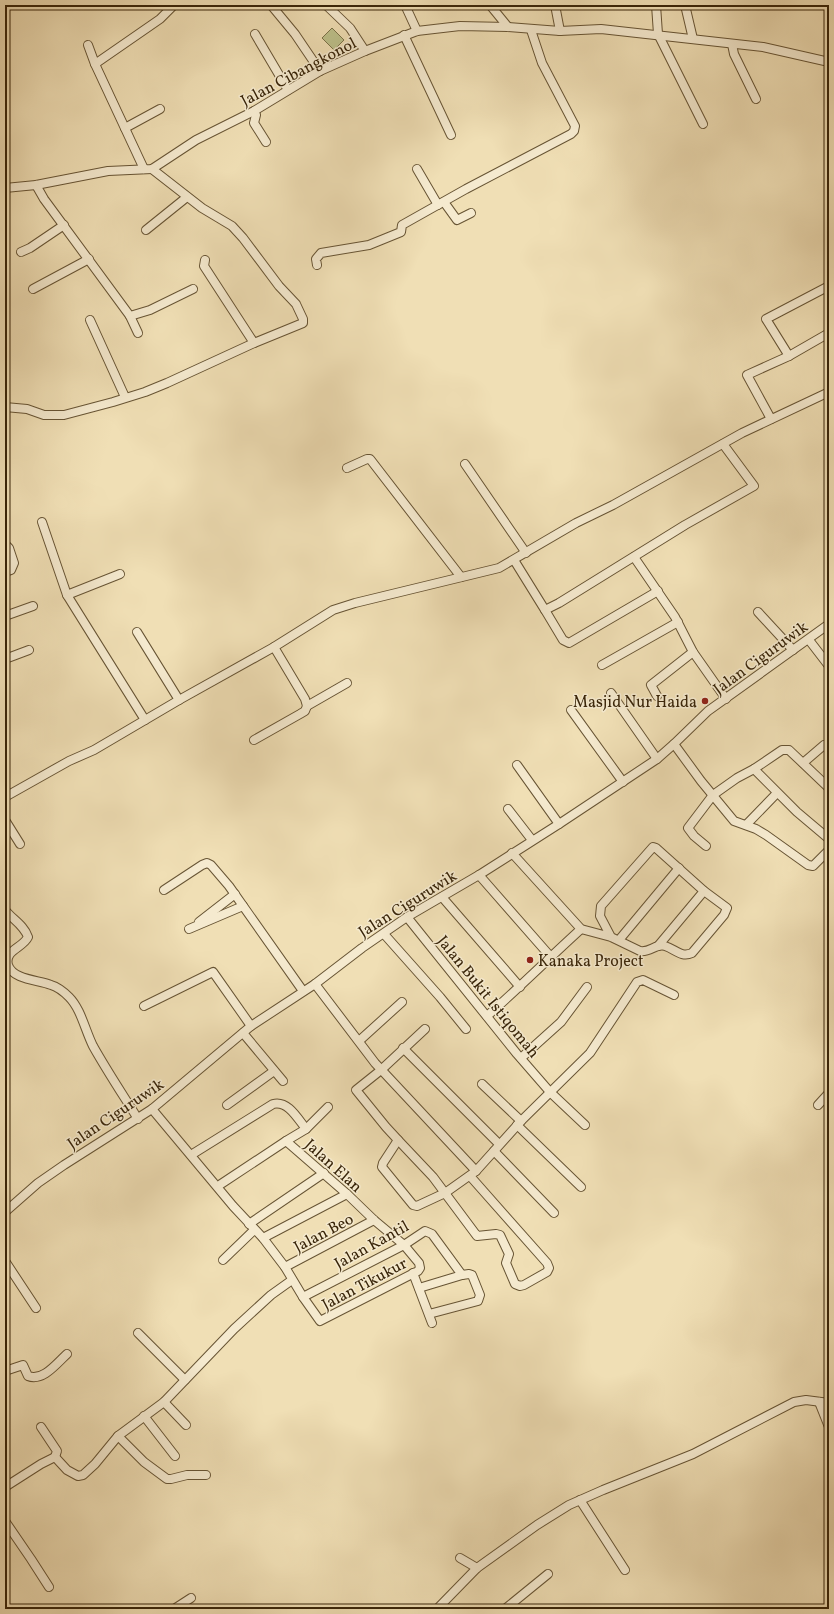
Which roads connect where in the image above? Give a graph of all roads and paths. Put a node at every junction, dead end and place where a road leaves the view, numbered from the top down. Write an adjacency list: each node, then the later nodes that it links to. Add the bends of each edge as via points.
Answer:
1 (174, 5): 21 (street, via 160,19)
2 (271, 5): 22 (street)
3 (326, 5): 19 (street, via 350,28)
4 (405, 5): 11 (street)
5 (490, 5): 9 (street)
6 (555, 5): 12 (street)
7 (656, 5): 14 (street)
8 (686, 5): 16 (street)
9 (508, 27): 10 (street, Jalan Cibangkonol); 11 (street, Jalan Cibangkonol, via 460,26)
10 (531, 30): 12 (street, Jalan Cibangkonol); 36 (street, via 542,63 575,126 574,131)
11 (417, 31): 15 (street, Jalan Cibangkonol)
12 (560, 31): 14 (street, Jalan Cibangkonol, via 602,29)
13 (255, 34): 23 (street)
14 (658, 34): 16 (street, Jalan Cibangkonol); 27 (street)
15 (404, 35): 19 (street, Jalan Cibangkonol); 29 (street)
16 (693, 39): 17 (street, Jalan Cibangkonol)
17 (732, 44): 20 (street, Jalan Cibangkonol, via 763,47); 24 (street, via 734,54)
18 (88, 45): 21 (street)
19 (365, 50): 22 (street, Jalan Cibangkonol)
20 (829, 63)
21 (95, 64): 28 (street)
22 (320, 71): 23 (street, Jalan Cibangkonol)
23 (288, 90): 26 (street, Jalan Cibangkonol)
24 (756, 99)
25 (160, 108): 28 (street)
26 (254, 111): 30 (street, via 254,123); 31 (street, Jalan Cibangkonol, via 196,140)
27 (703, 124)
28 (125, 128): 31 (street)
29 (451, 135)
30 (266, 142)
31 (148, 169): 33 (street, Jalan Cibangkonol, via 108,171); 35 (street)
32 (417, 169): 36 (street)
33 (36, 186): 34 (street, Jalan Cibangkonol); 38 (street)
34 (5, 188)
35 (187, 197): 39 (street); 51 (street, via 232,226 300,310 304,322 302,324)
36 (441, 204): 37 (street, via 457,220); 43 (street, via 402,225 401,232 378,242 321,253 316,259)
37 (471, 213)
38 (64, 225): 40 (street); 41 (street)
39 (146, 230)
40 (20, 252)
41 (89, 259): 45 (street); 47 (street)
42 (205, 260): 51 (street, via 204,266)
43 (317, 265)
44 (829, 286): 52 (street, via 766,319)
45 (33, 289)
46 (193, 289): 47 (street, via 150,310)
47 (130, 316): 49 (street)
48 (90, 320): 54 (street)
49 (138, 333)
50 (829, 333): 52 (street)
51 (254, 343): 54 (street, via 188,374 145,392)
52 (789, 356): 56 (street, via 747,375)
53 (829, 392): 56 (street)
54 (125, 397): 55 (street, via 64,415 44,415 27,409)
55 (5, 407)
56 (771, 419): 57 (street)
57 (723, 444): 62 (street, via 576,523); 63 (street, via 754,486)
58 (466, 464): 62 (street)
59 (347, 468): 67 (street, via 370,459)
60 (42, 522): 69 (street)
61 (5, 544): 65 (street, via 14,563 11,570)
62 (526, 553): 64 (street)
63 (634, 557): 68 (street); 71 (street)
64 (514, 560): 67 (street, via 499,568); 71 (street)
65 (5, 572)
66 (120, 574): 69 (street)
67 (461, 577): 78 (street, via 342,606)
68 (658, 591): 71 (street, via 569,643 564,640); 74 (street)
69 (67, 595): 92 (street)
70 (33, 606): 73 (street)
71 (545, 610)
72 (758, 612): 80 (street)
73 (5, 616)
74 (678, 622): 81 (street); 83 (street)
75 (829, 624): 77 (street, Jalan Ciguruwik)
76 (137, 632): 89 (street)
77 (809, 640): 80 (street, Jalan Ciguruwik); 84 (street)
78 (274, 648): 89 (street); 90 (street)
79 (29, 650): 82 (street)
80 (793, 650): 88 (street, Jalan Ciguruwik)
81 (693, 652): 87 (street, via 651,684); 88 (street)
82 (5, 659)
83 (602, 666)
84 (829, 666)
85 (346, 683): 90 (street)
86 (611, 693): 96 (street)
87 (657, 696)
88 (726, 699): 94 (street, Jalan Ciguruwik)
89 (179, 700): 92 (street)
90 (308, 706): 93 (street, via 305,711)
91 (571, 710): 100 (street)
92 (145, 720): 104 (street, via 86,755 69,761)
93 (254, 740)
94 (674, 744): 96 (street, Jalan Ciguruwik); 103 (street)
95 (824, 744): 97 (street)
96 (657, 759): 100 (street, Jalan Ciguruwik)
97 (803, 763): 99 (street, via 786,749); 101 (street)
98 (517, 765): 107 (street)
99 (754, 769): 102 (street); 103 (street)
100 (623, 782): 107 (street, Jalan Ciguruwik)
101 (829, 788)
102 (777, 793): 108 (street); 109 (street)
103 (713, 795): 108 (street, via 734,820); 112 (street, via 688,828)
104 (5, 797)
105 (508, 809): 110 (street)
106 (5, 820): 111 (street)
107 (559, 824): 110 (street, Jalan Ciguruwik)
108 (746, 825): 113 (street, via 808,865 813,866)
109 (829, 839)
110 (532, 840): 114 (street, Jalan Ciguruwik)
111 (20, 844)
112 (706, 846)
113 (829, 850)
114 (512, 853): 116 (street, Jalan Ciguruwik); 124 (street)
115 (679, 868): 118 (street); 126 (street); 126 (street, via 656,848 651,849 601,906 600,916)
116 (480, 875): 120 (street, Jalan Ciguruwik); 128 (street)
117 (164, 890): 119 (street, via 207,863 212,865)
118 (704, 891): 127 (street); 127 (street, via 726,906 727,910 696,950 685,955 666,946)
119 (235, 894): 121 (street); 121 (street, via 189,929)
120 (442, 897): 123 (street, Jalan Ciguruwik); 130 (street)
121 (243, 906): 132 (street)
122 (5, 910): 154 (street, via 20,924 28,937 11,952 8,965 22,976 52,985 76,1005 84,1027)
123 (407, 917): 125 (street, Jalan Ciguruwik); 136 (street, Jalan Bukit Istiqomah)
124 (581, 929): 126 (street); 128 (street)
125 (384, 934): 129 (street, Jalan Ciguruwik); 138 (street)
126 (615, 938): 127 (street, via 645,952)
127 (658, 946)
128 (550, 956): 130 (street)
129 (315, 984): 132 (street, Jalan Ciguruwik); 141 (street)
130 (520, 987): 136 (street)
131 (587, 987): 143 (street, via 561,1022)
132 (303, 991): 137 (street, Jalan Ciguruwik)
133 (674, 995): 148 (street, via 643,980 637,982 590,1052)
134 (402, 1002): 141 (street)
135 (144, 1006): 137 (street, via 213,972)
136 (486, 1016): 143 (street, Jalan Bukit Istiqomah)
137 (251, 1026): 140 (street, Jalan Ciguruwik)
138 (466, 1028)
139 (425, 1029): 142 (street)
140 (243, 1033): 145 (street); 153 (street, Jalan Ciguruwik)
141 (359, 1041): 144 (street)
142 (403, 1048): 144 (street); 160 (street)
143 (521, 1058): 148 (street, Jalan Bukit Istiqomah)
144 (381, 1070): 158 (street, via 356,1091); 162 (street)
145 (274, 1071): 146 (street); 151 (street)
146 (283, 1081)
147 (482, 1084): 155 (street)
148 (550, 1092): 155 (street); 156 (street, Jalan Bukit Istiqomah)
149 (829, 1093): 150 (street)
150 (818, 1104)
151 (227, 1105)
152 (328, 1107): 157 (street)
153 (152, 1109): 154 (street, Jalan Ciguruwik); 161 (street)
154 (138, 1119): 168 (street, Jalan Ciguruwik, via 38,1183)
155 (519, 1123): 160 (street); 165 (street)
156 (585, 1125)
157 (306, 1129): 159 (street); 161 (street, via 289,1109 282,1104 273,1104)
158 (398, 1140): 166 (street); 166 (street, via 382,1167 413,1205 422,1205)
159 (286, 1141): 163 (street, Jalan Elan); 164 (street, Jalan Elan)
160 (497, 1147): 162 (street); 169 (street)
161 (191, 1155): 164 (street)
162 (473, 1173): 166 (street); 166 (street, via 547,1263 547,1272 524,1285 517,1286 506,1262 509,1254 500,1236 477,1236)
163 (324, 1174): 167 (street, Jalan Elan); 171 (street)
164 (218, 1186): 171 (street)
165 (581, 1187)
166 (445, 1193)
167 (347, 1194): 170 (street, Jalan Elan); 172 (street)
168 (5, 1212)
169 (554, 1213)
170 (374, 1220): 173 (street, Jalan Elan); 176 (street, Jalan Beo)
171 (252, 1227): 172 (street); 174 (street)
172 (263, 1238): 176 (street)
173 (404, 1245): 177 (street, Jalan Elan, via 419,1263); 179 (street, Jalan Kantil, via 423,1231 430,1232); 182 (street, Jalan Kantil)
174 (223, 1260)
175 (5, 1261): 183 (street)
176 (285, 1267): 180 (street)
177 (420, 1268): 178 (street, Jalan Tikukur)
178 (413, 1273): 181 (street); 182 (street, Jalan Tikukur, via 320,1322)
179 (462, 1275): 181 (street); 184 (street, Jalan Kantil, via 472,1276 480,1295 478,1301)
180 (292, 1280): 182 (street); 189 (street, via 271,1295 234,1329)
181 (419, 1288): 184 (street)
182 (303, 1297)
183 (36, 1308)
184 (429, 1314): 185 (street)
185 (432, 1323)
186 (138, 1334): 189 (street)
187 (67, 1354): 188 (street, via 38,1377 28,1376 23,1365)
188 (5, 1371)
189 (185, 1380): 190 (street)
190 (164, 1402): 193 (street); 194 (street)
191 (819, 1402): 192 (street); 196 (street); 202 (street, via 794,1402 693,1454)
192 (829, 1403)
193 (144, 1416): 197 (street); 198 (street)
194 (186, 1425)
195 (41, 1427): 199 (street, via 57,1451)
196 (829, 1427)
197 (118, 1436): 199 (street, via 83,1475 78,1476 67,1470); 200 (street, via 144,1462 167,1479)
198 (175, 1456)
199 (56, 1457): 201 (street)
200 (206, 1474)
201 (5, 1488)
202 (580, 1500): 205 (street, via 537,1525); 206 (street)
203 (5, 1521): 208 (street)
204 (460, 1558): 205 (street)
205 (477, 1568): 211 (street)
206 (624, 1570)
207 (548, 1574): 212 (street)
208 (49, 1587)
209 (191, 1598): 210 (street)
210 (174, 1609)
211 (437, 1609)
212 (506, 1609)

